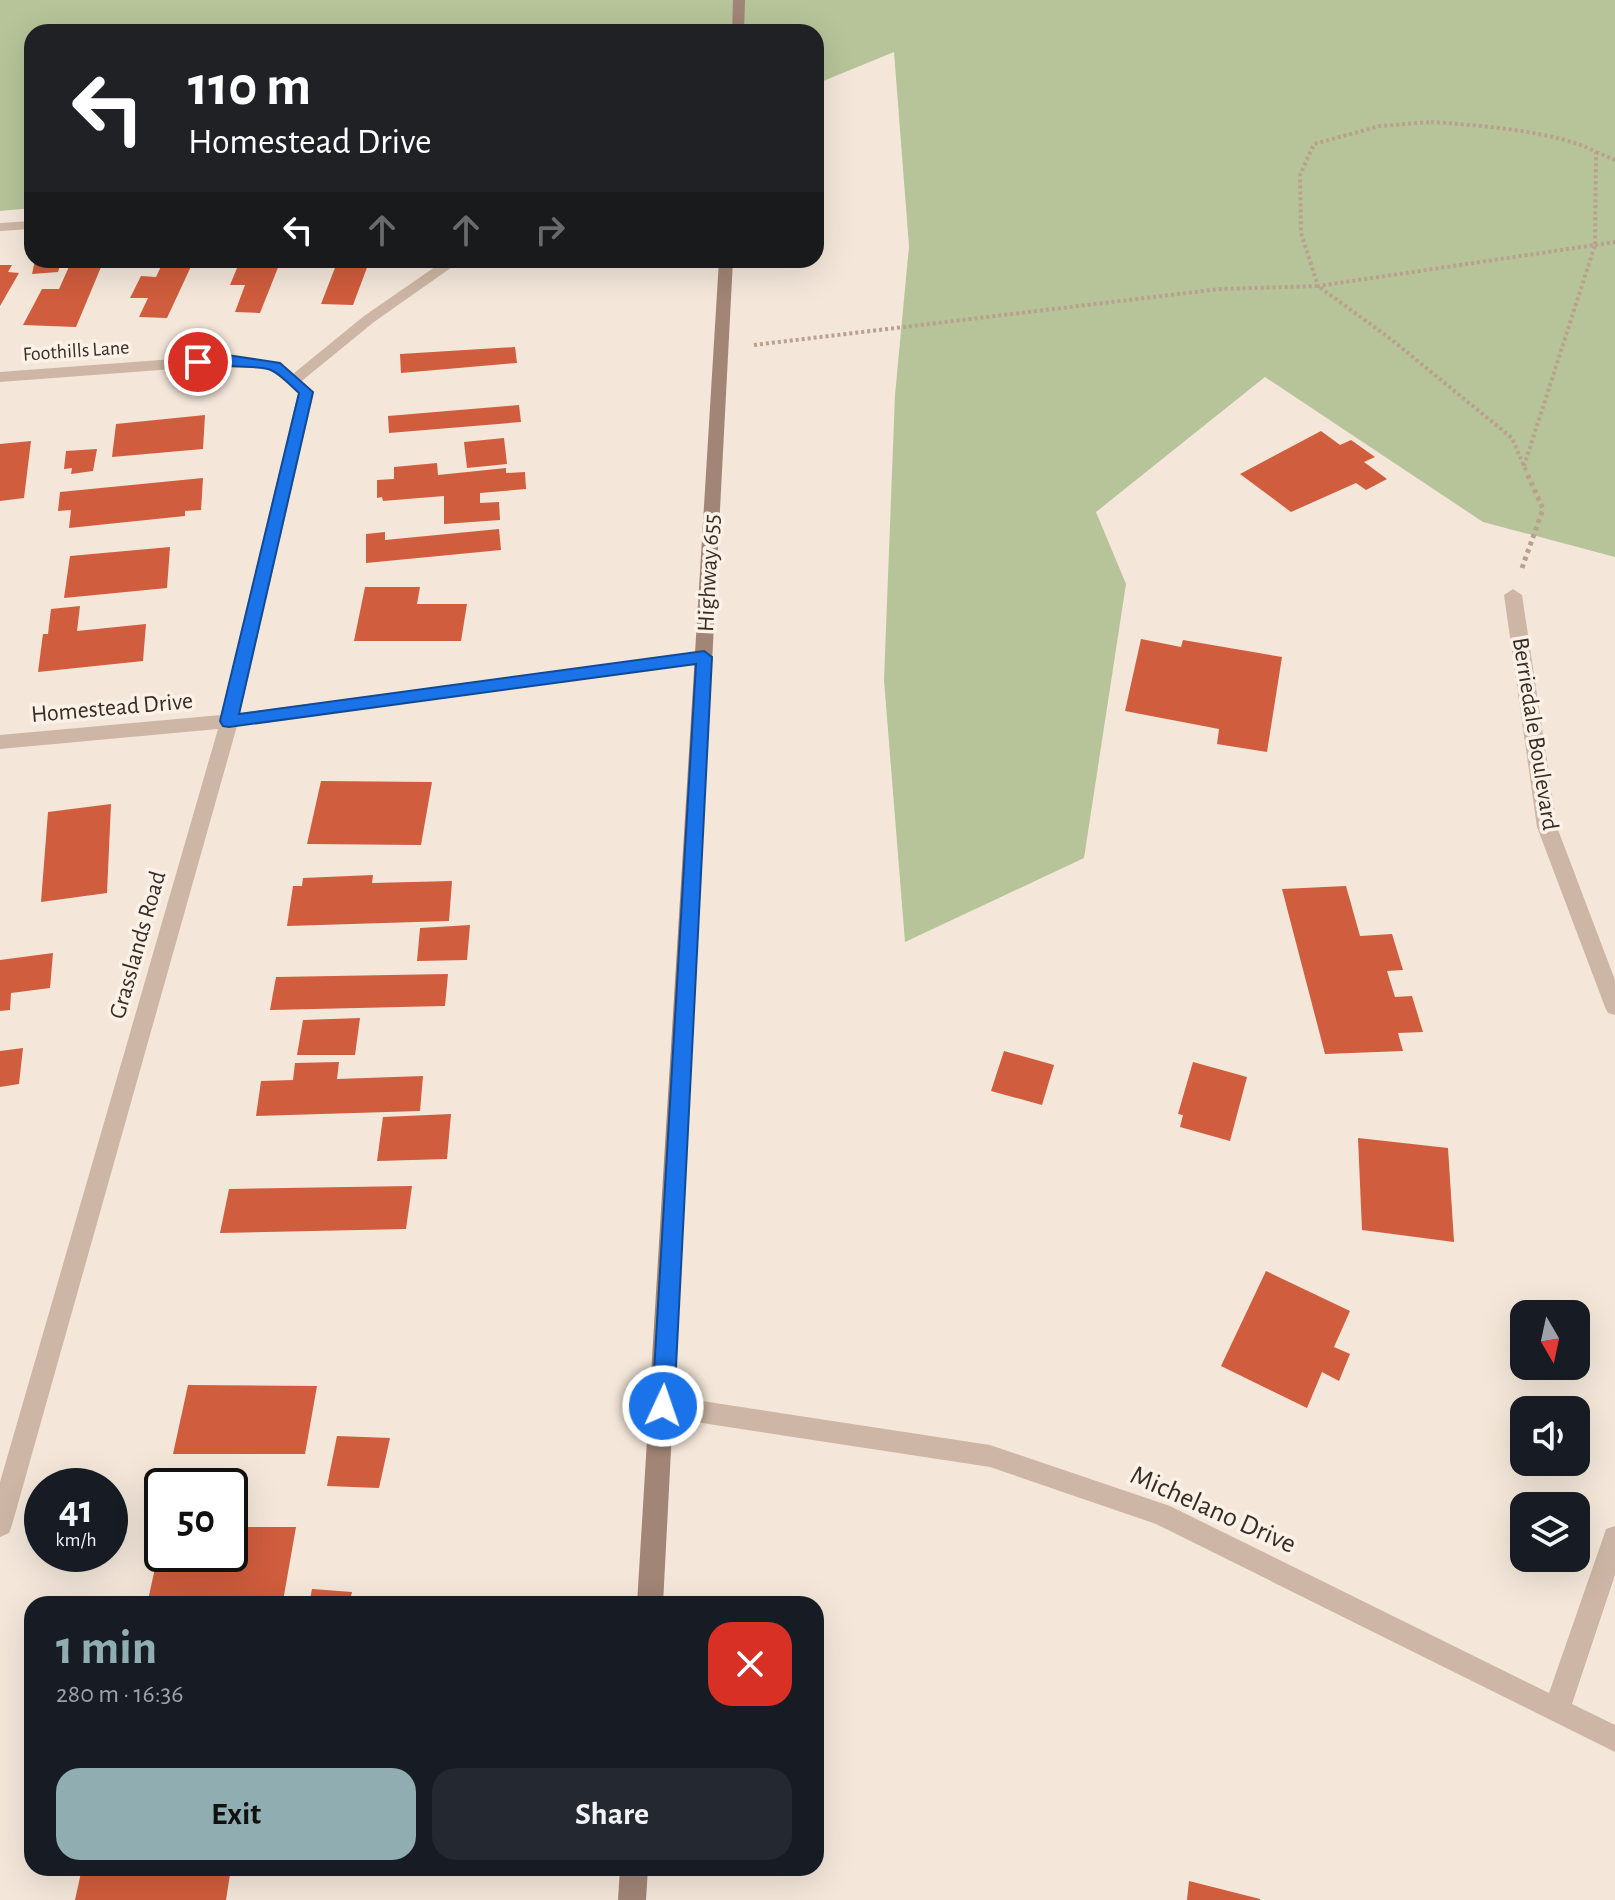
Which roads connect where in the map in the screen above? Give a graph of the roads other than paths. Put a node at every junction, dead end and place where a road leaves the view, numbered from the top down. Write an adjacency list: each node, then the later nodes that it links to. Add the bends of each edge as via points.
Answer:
1 (739, 0): 2 (main road)
2 (738, 24)
3 (24, 226): 4 (street)
4 (0, 227)
5 (443, 268): 8 (street)
6 (726, 268): 10 (main road, Highway 655)
7 (0, 377): 8 (street, Foothills Lane, via 227,360 275,366)
8 (293, 381): 11 (street, Grasslands Road, via 306,392)
9 (1513, 595): 13 (street, Berriedale Boulevard, via 1547,827)
10 (704, 657): 11 (street, Homestead Drive); 14 (main road, Highway 655)
11 (229, 721): 12 (street, Homestead Drive); 15 (street, Grasslands Road)
12 (0, 742)
13 (1615, 1007)
14 (663, 1406): 17 (main road, Highway 655); 18 (street, Michelano Drive, via 990,1456 1161,1514)
15 (0, 1525)
16 (1615, 1538): 18 (street)
17 (651, 1596)
18 (1557, 1708): 19 (street, Michelano Drive)
19 (1615, 1739)
20 (634, 1876): 21 (main road)
21 (632, 1900)

